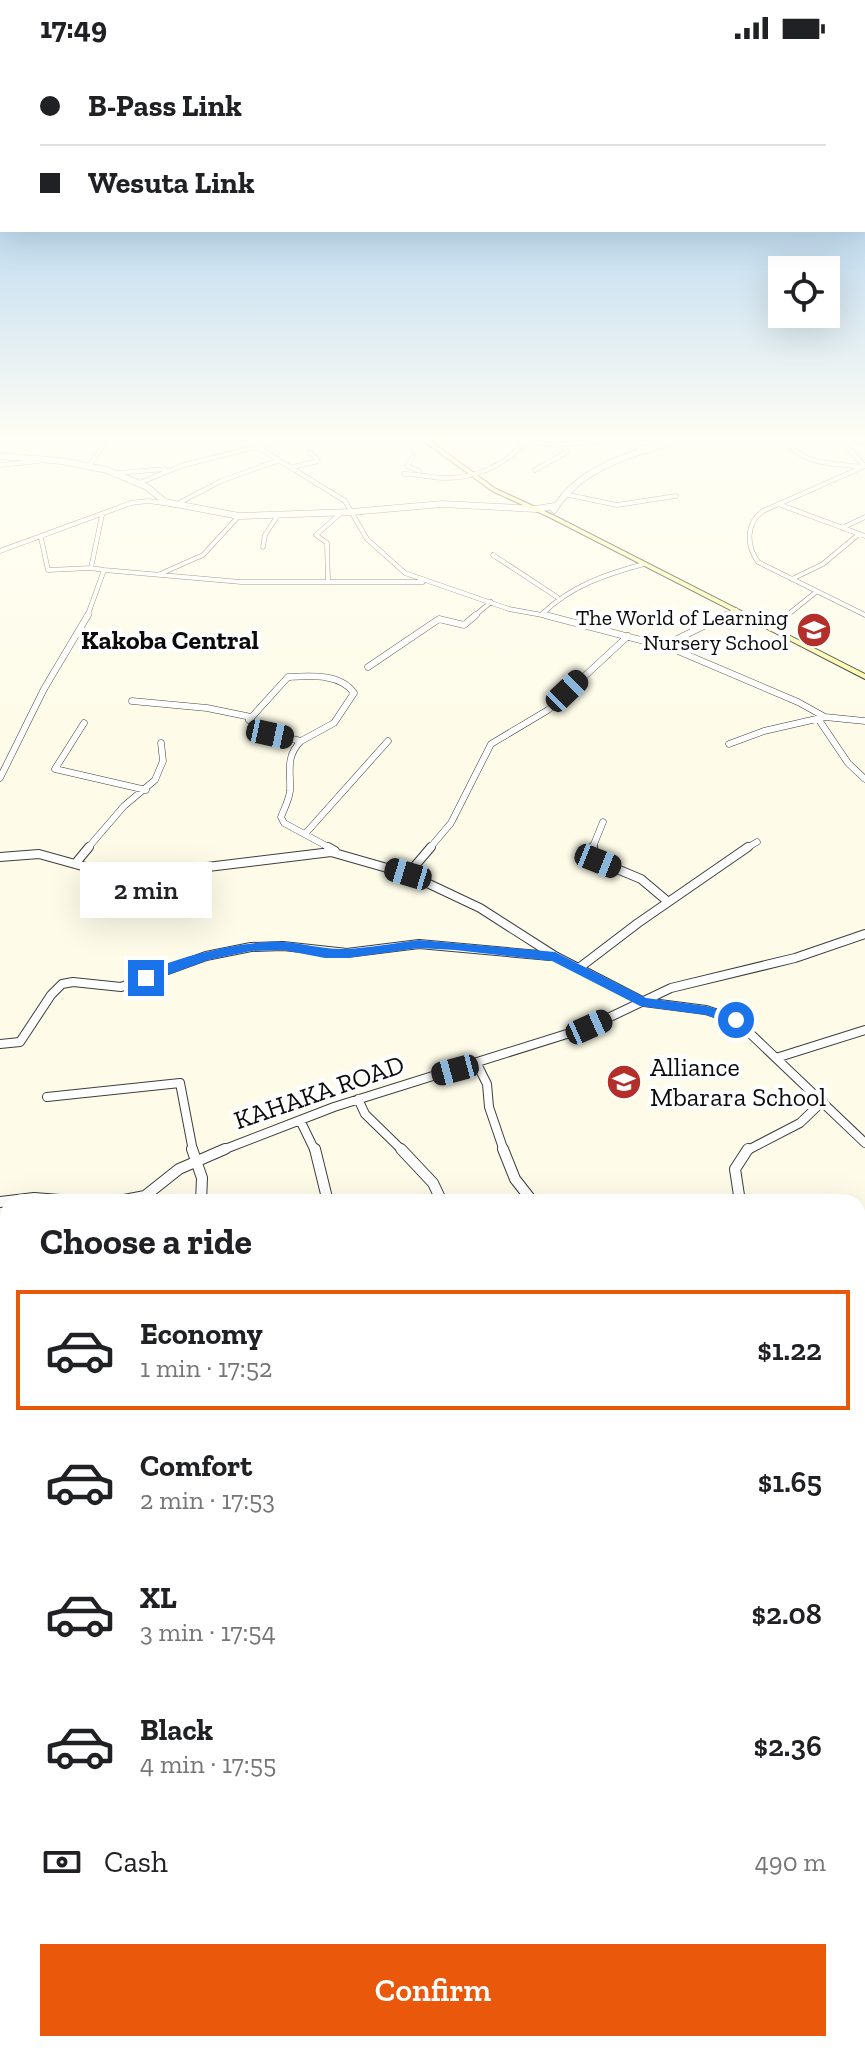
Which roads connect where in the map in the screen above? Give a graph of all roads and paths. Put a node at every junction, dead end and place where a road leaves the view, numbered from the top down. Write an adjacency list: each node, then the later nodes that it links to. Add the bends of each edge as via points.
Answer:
1 (62, 530): 10 (street)
2 (99, 530): 15 (street)
3 (226, 530): 17 (street, via 199,558)
4 (268, 530): 11 (street)
5 (322, 530): 20 (street, via 316,535 327,543)
6 (362, 530): 19 (street, via 394,566)
7 (578, 530): 14 (main road)
8 (750, 530): 18 (street, via 751,552 758,562)
9 (862, 535): 18 (street)
10 (41, 538): 12 (street); 15 (street, via 48,570)
11 (263, 547)
12 (0, 551)
13 (493, 555): 22 (street)
14 (644, 564): 22 (street); 26 (main road)
15 (91, 568): 16 (street)
16 (104, 570): 17 (street); 43 (street, via 88,615)
17 (160, 574): 20 (street, via 231,582)
18 (792, 579): 21 (street)
19 (428, 581): 20 (street); 23 (street)
20 (328, 582)
21 (816, 592): 25 (street); 29 (street)
22 (557, 597): 27 (street)
23 (491, 602): 27 (street); 32 (street, via 464,625 439,619)
24 (865, 605): 25 (street)
25 (847, 608): 28 (street)
26 (736, 610): 29 (main road); 31 (street)
27 (542, 614): 30 (street)
28 (865, 615)
29 (771, 628): 33 (main road)
30 (628, 636): 31 (street); 52 (street, via 548,710 491,744 451,823)
31 (663, 646): 36 (street, via 798,702)
32 (368, 667)
33 (865, 677)
34 (132, 701): 35 (street, via 212,707)
35 (251, 717): 39 (street, via 251,723 270,734); 39 (street, via 288,677 341,681 351,687 354,693 334,723)
36 (822, 719): 37 (street); 42 (street); 44 (street, via 848,763)
37 (865, 721)
38 (84, 723): 45 (street, via 57,763 58,772)
39 (301, 741): 47 (street, via 289,755 290,795 281,817)
40 (388, 741): 47 (street)
41 (161, 743): 45 (street, via 162,769)
42 (729, 744)
43 (0, 778)
44 (865, 779)
45 (146, 790): 51 (street, via 124,806)
46 (603, 822): 53 (street, via 592,857 649,883)
47 (305, 834): 49 (street)
48 (757, 842): 53 (street)
49 (337, 852): 51 (street, via 150,874 111,874); 52 (street)
50 (0, 857): 51 (street, via 39,854)
51 (75, 864)
52 (408, 874): 55 (street, via 480,908)
53 (666, 900): 56 (street)
54 (865, 934): 57 (street, KAHAKA ROAD, via 795,958 671,988)
55 (555, 956): 56 (street); 59 (street, via 419,944 347,953 251,947 206,956 121,987 62,984 20,1042)
56 (579, 968): 57 (street)
57 (644, 1002): 60 (street, via 724,1014 745,1025); 61 (street, KAHAKA ROAD, via 589,1027)
58 (865, 1030): 60 (street)
59 (0, 1044)
60 (776, 1058): 64 (street)
61 (477, 1064): 63 (street, KAHAKA ROAD); 72 (street, via 508,1163)
62 (47, 1097): 67 (street, via 180,1083)
63 (358, 1099): 65 (street, KAHAKA ROAD); 71 (street, via 365,1114)
64 (823, 1101): 66 (street); 73 (street, via 802,1122 741,1157 736,1166)
65 (300, 1120): 67 (street, KAHAKA ROAD); 70 (street, via 314,1147)
66 (865, 1143)
67 (194, 1161): 68 (street, KAHAKA ROAD); 69 (street, via 202,1178)
68 (148, 1194)
69 (201, 1194)
70 (326, 1194)
71 (438, 1194)
72 (527, 1194)
73 (738, 1194)

